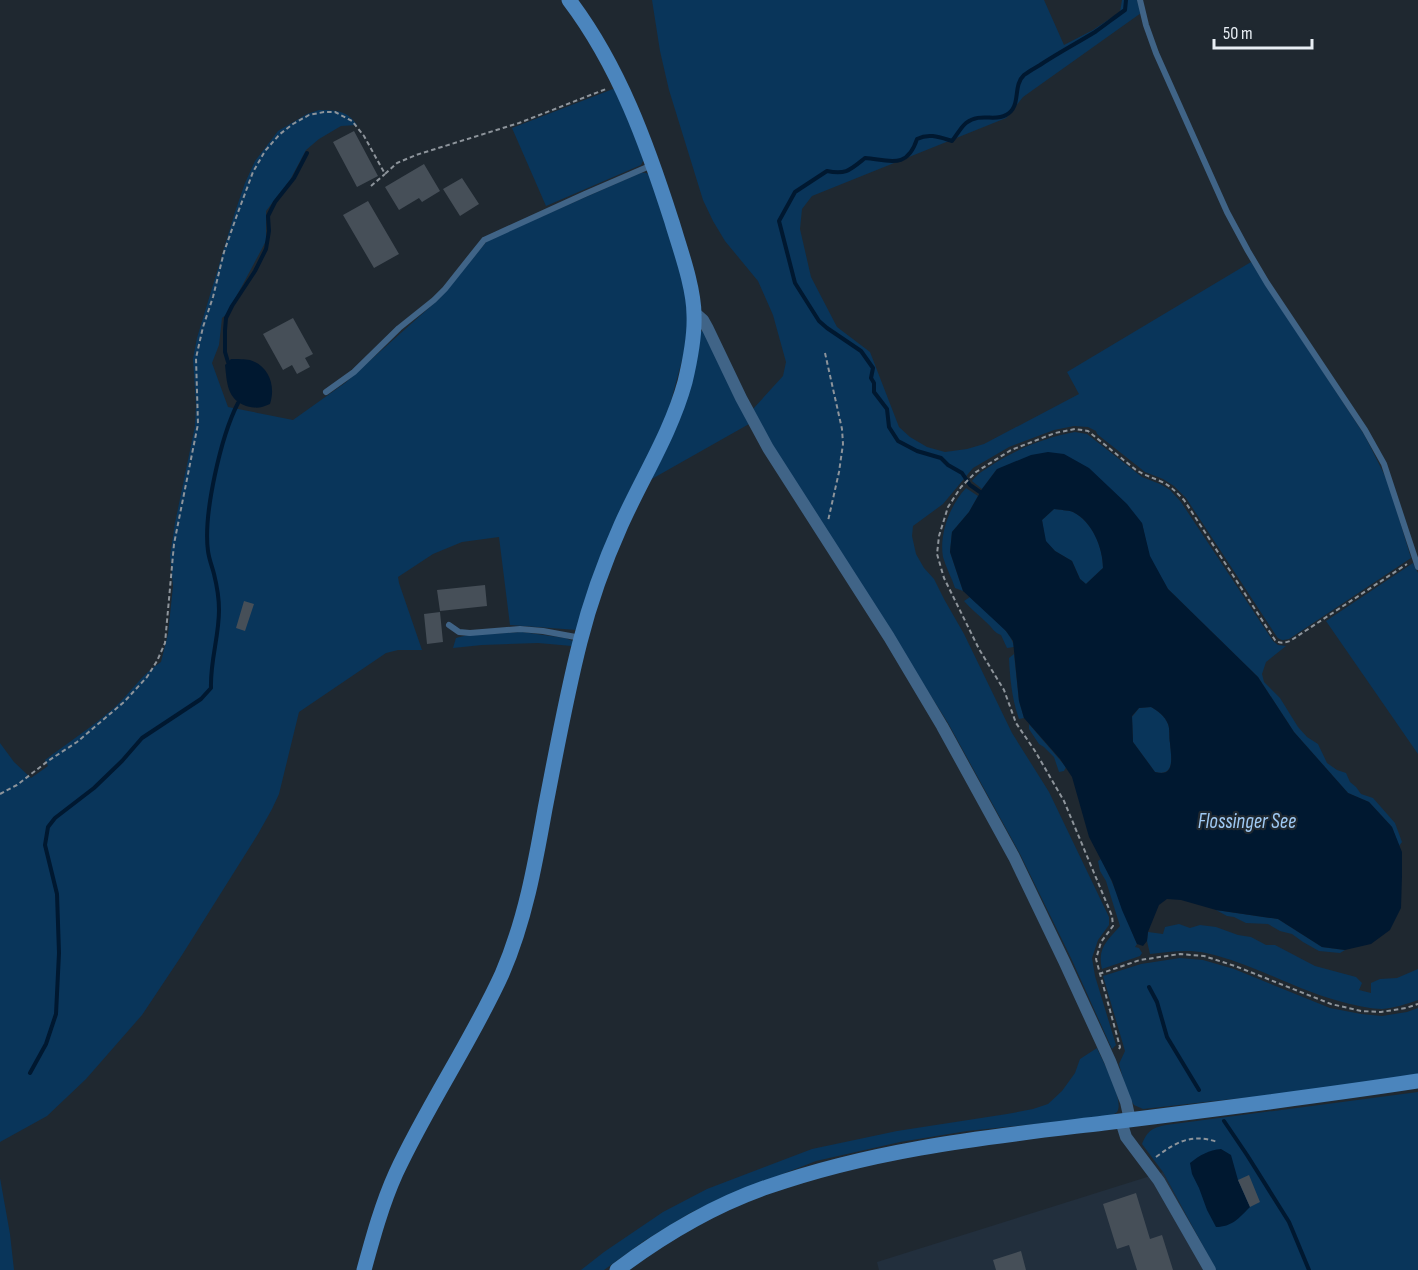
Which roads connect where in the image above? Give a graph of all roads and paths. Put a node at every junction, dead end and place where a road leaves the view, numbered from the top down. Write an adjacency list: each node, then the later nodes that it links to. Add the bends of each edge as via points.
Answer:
1 (569, 0): 3 (main road)
2 (1140, 0): 11 (lane, via 1156,53 1227,212 1258,267 1365,430 1383,464)
3 (621, 86): 4 (main road); 5 (path, via 416,155 397,163)
4 (653, 165): 7 (main road, via 678,242); 9 (lane, via 484,240 434,300)
5 (385, 174): 6 (path); 15 (path, via 352,121 334,112 309,115 293,124 265,151 237,215 202,327 196,358 198,424 174,544 165,643 147,677 130,695 77,742)
6 (371, 186)
7 (694, 313): 10 (street, via 708,329 768,448); 14 (main road, via 690,358 677,405 599,578)
8 (825, 353): 10 (path, via 843,444)
9 (326, 392)
10 (824, 535): 18 (street, via 942,726 1014,857)
11 (1415, 559): 12 (lane); 16 (path, via 1290,641 1279,643 1184,500 1162,481 1143,475 1088,431 1055,433 1011,450 976,472 961,487 948,507 937,554 944,578 1004,690 1016,723 1064,801 1112,916 1113,926 1095,959)
12 (1418, 567)
13 (449, 625): 14 (lane, via 459,632 520,629)
14 (581, 638): 23 (main road, via 533,875 514,940 483,1012 395,1175)
15 (0, 794)
16 (1099, 974): 17 (path, via 1140,960 1180,954 1236,966 1331,1004 1361,1011 1381,1012); 18 (path, via 1120,1047)
17 (1418, 1004)
18 (1110, 1061): 20 (street, via 1126,1102)
19 (1418, 1081): 20 (main road)
20 (1125, 1121): 22 (street, via 1126,1137); 24 (main road, via 893,1152 811,1173 732,1202 655,1243)
21 (1217, 1142): 22 (path, via 1188,1139 1172,1145)
22 (1146, 1164): 25 (street)
23 (364, 1270)
24 (617, 1270)
25 (1210, 1270)

